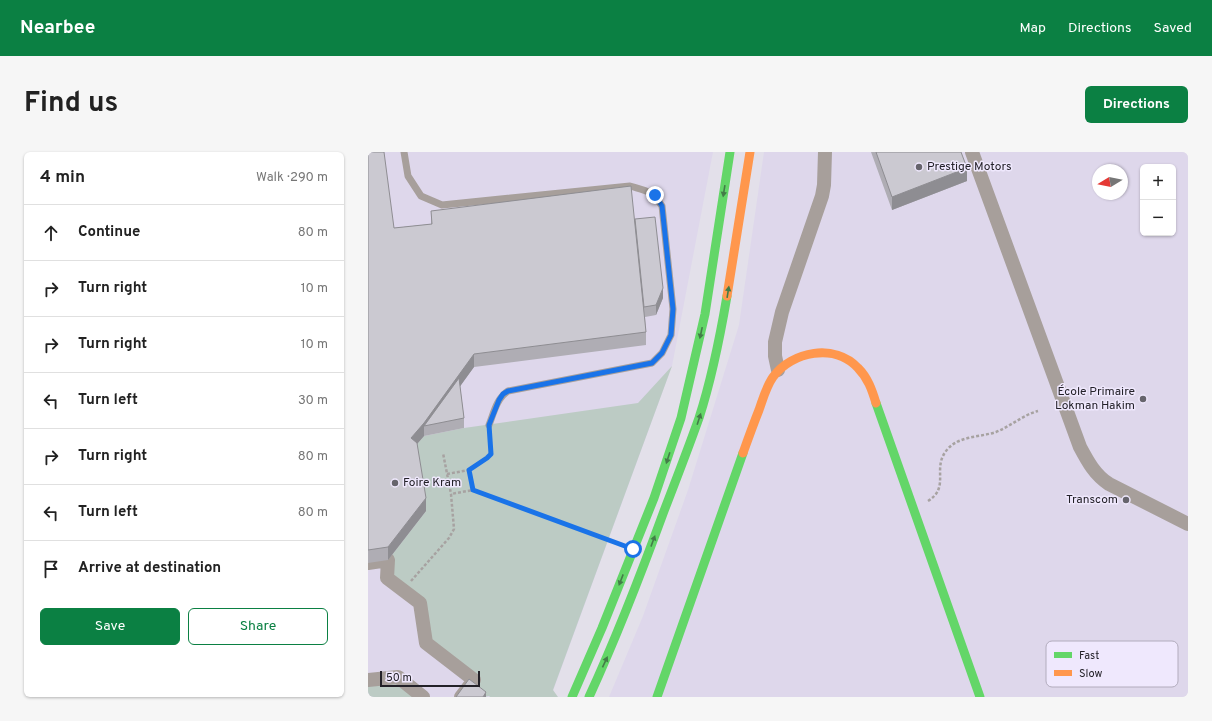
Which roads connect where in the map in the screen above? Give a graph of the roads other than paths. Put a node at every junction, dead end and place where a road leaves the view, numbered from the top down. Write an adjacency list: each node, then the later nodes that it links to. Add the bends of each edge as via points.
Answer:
1 (404, 152): 7 (lane, via 408,176 421,196 442,205 630,186 655,195 662,206 673,309 671,335 662,353 652,363 508,391 499,400)
2 (730, 152): 13 (main road, one-way to 13, via 705,314 686,399 660,480)
3 (750, 152): 14 (main road, one-way to 3, via 638,581 699,417 710,380 723,321)
4 (825, 152): 6 (street, via 822,196 782,312 775,342)
5 (972, 152): 8 (street, via 1078,441 1090,466 1101,479)
6 (778, 370): 15 (main road, via 770,380 759,408); 16 (main road, via 786,363 809,353 835,353 854,363 869,382)
7 (489, 425)
8 (1188, 524)
9 (368, 563): 12 (street, via 388,560 387,578 420,603 426,643 474,680)
10 (368, 680): 11 (street, via 398,677)
11 (423, 697)
12 (461, 697)
13 (572, 697)
14 (589, 697)
15 (657, 697)
16 (979, 697)

